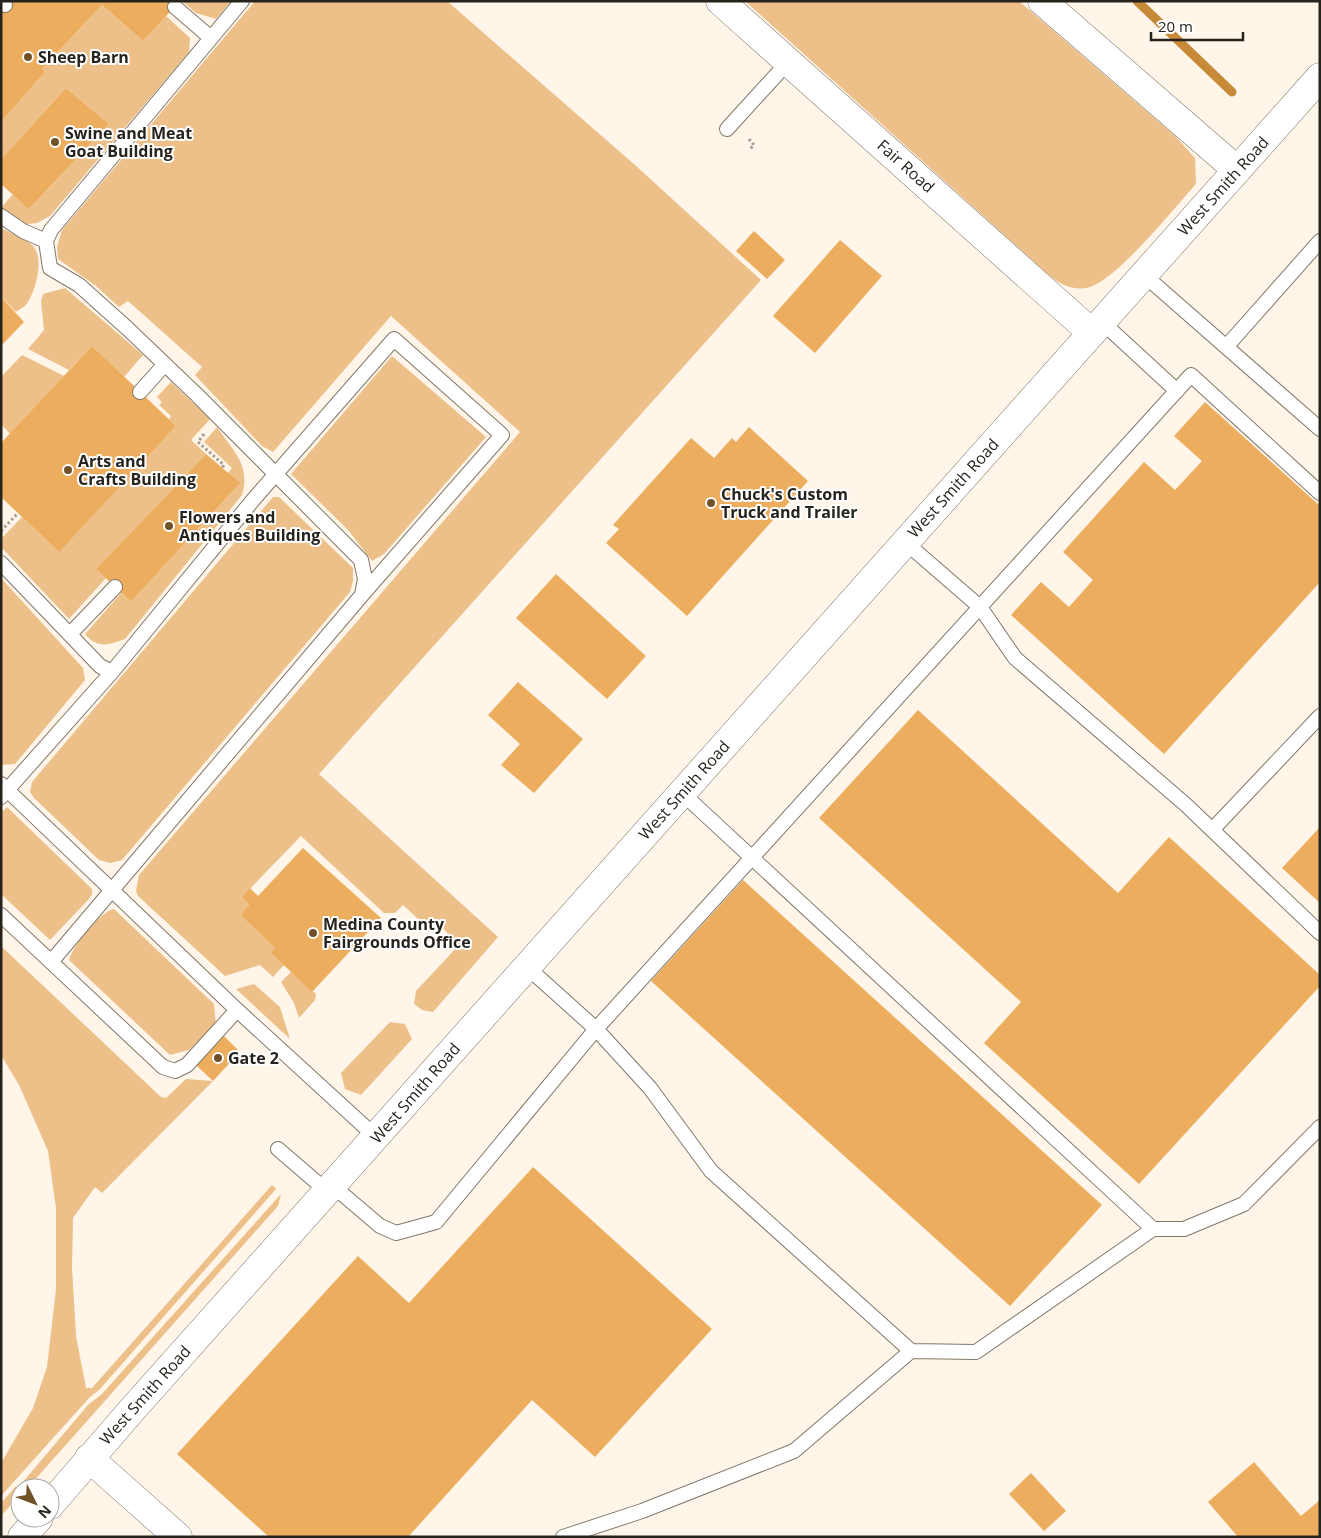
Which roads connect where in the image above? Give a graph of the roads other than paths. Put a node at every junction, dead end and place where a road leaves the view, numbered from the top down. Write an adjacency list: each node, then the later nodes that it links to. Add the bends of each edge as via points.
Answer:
1 (242, 1): 5 (lane)
2 (720, 1): 6 (street, Fair Road)
3 (1042, 1): 9 (street)
4 (175, 7): 5 (lane)
5 (212, 38): 11 (lane, via 51,230)
6 (789, 61): 8 (lane); 14 (street, Fair Road)
7 (1320, 77): 9 (street, West Smith Road)
8 (727, 129)
9 (1237, 170): 13 (street, West Smith Road)
10 (1, 216): 11 (lane)
11 (46, 241): 16 (lane, via 50,268 78,285)
12 (1320, 241): 15 (lane)
13 (1144, 275): 14 (street, West Smith Road); 15 (lane)
14 (1097, 327): 17 (lane); 22 (street, West Smith Road)
15 (1226, 347): 19 (lane)
16 (165, 364): 18 (lane); 20 (lane)
17 (1177, 391): 21 (lane, via 1191,375); 26 (lane)
18 (140, 392)
19 (1320, 429)
20 (276, 474): 25 (lane, via 361,560 365,579); 25 (lane, via 394,339 502,435); 28 (lane)
21 (1320, 493)
22 (905, 542): 26 (lane); 31 (street, West Smith Road)
23 (1, 563): 27 (lane)
24 (115, 587): 27 (lane)
25 (362, 595): 34 (lane)
26 (980, 607): 32 (lane, via 1015,658); 33 (lane)
27 (70, 634): 28 (lane, via 100,666)
28 (112, 672): 30 (lane)
29 (1320, 716): 32 (lane)
30 (3, 790): 34 (lane)
31 (682, 793): 33 (lane); 38 (street, West Smith Road)
32 (1212, 830): 36 (lane)
33 (752, 857): 40 (lane); 45 (lane)
34 (112, 890): 37 (lane); 39 (lane)
35 (1, 915): 37 (lane)
36 (1320, 933)
37 (51, 962): 39 (lane, via 163,1067 174,1071 187,1065)
38 (527, 967): 40 (lane); 42 (street, West Smith Road)
39 (237, 1010): 42 (lane)
40 (596, 1029): 44 (lane, via 436,1222 396,1233 380,1226); 46 (lane, via 650,1088 711,1171)
41 (1320, 1127): 45 (lane, via 1244,1204 1184,1229)
42 (376, 1137): 44 (street, West Smith Road)
43 (278, 1149): 44 (lane)
44 (331, 1189): 47 (street, West Smith Road)
45 (1153, 1229): 46 (lane, via 976,1352)
46 (911, 1351): 50 (lane, via 794,1451 642,1512)
47 (89, 1458): 48 (street, West Smith Road); 49 (street)
48 (60, 1494)
49 (178, 1537)
50 (563, 1537)

